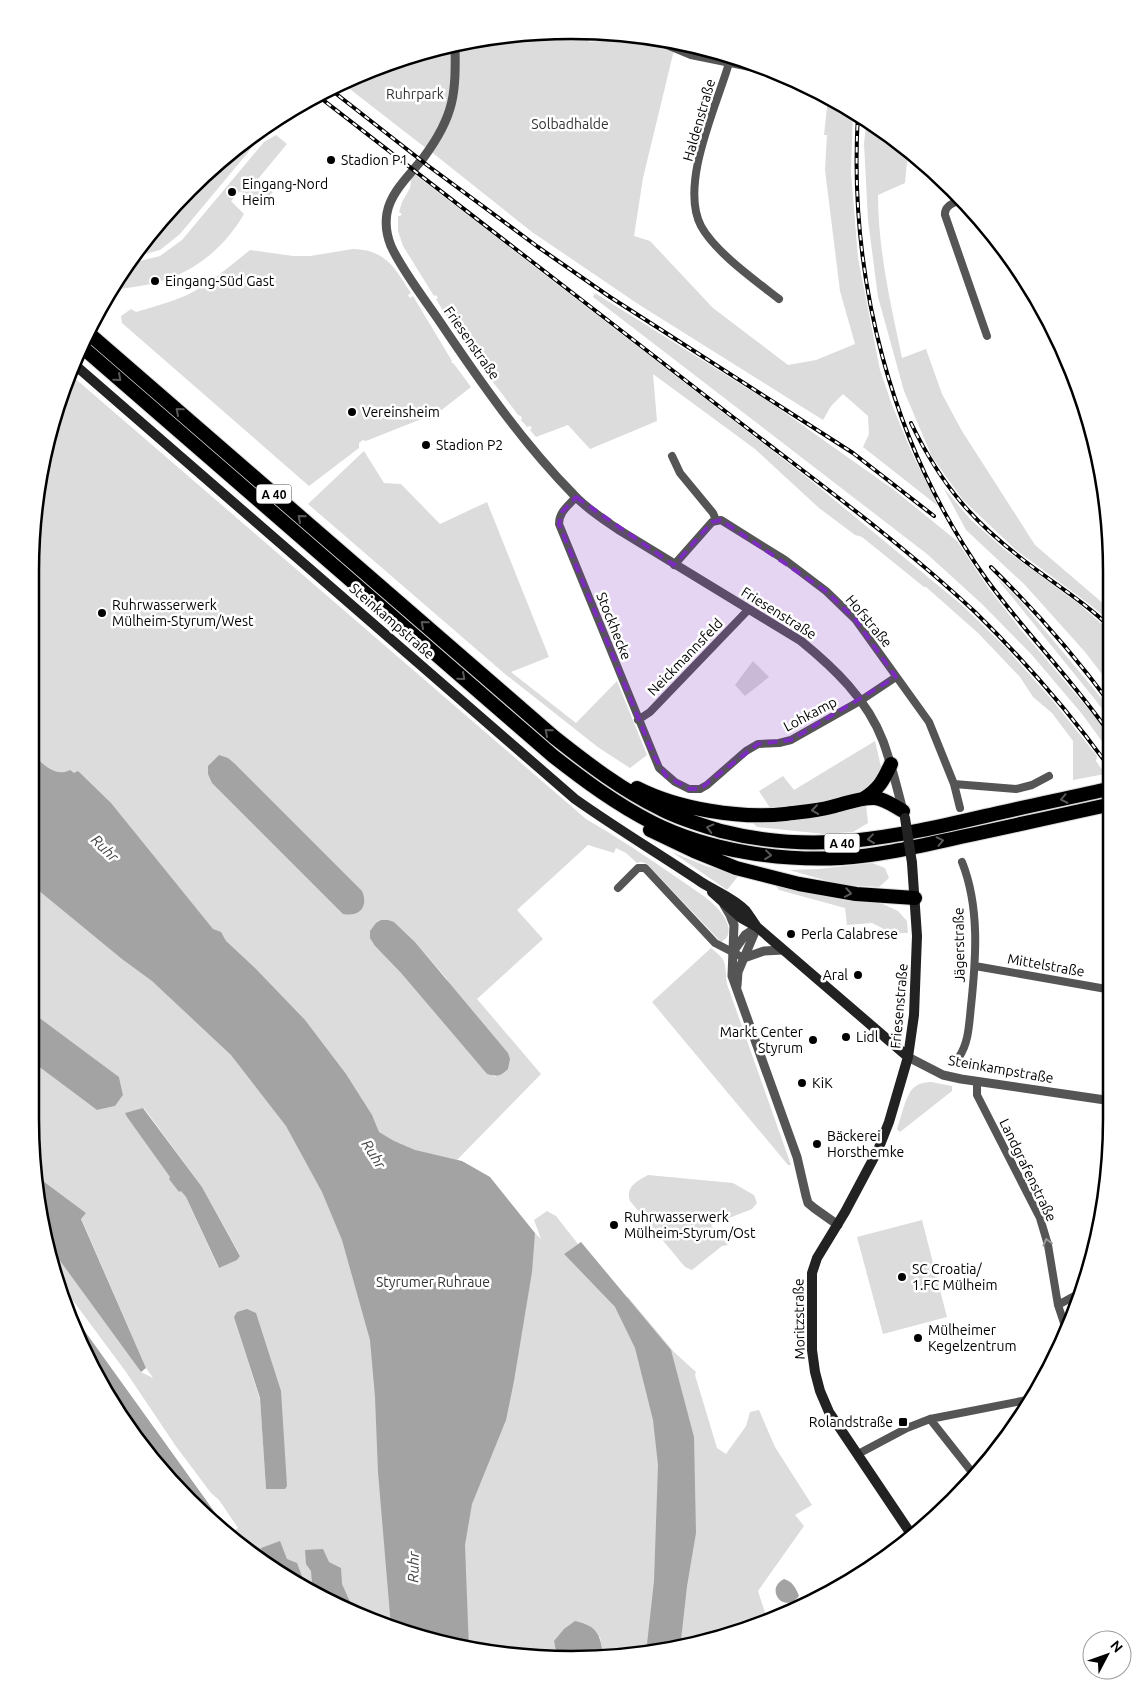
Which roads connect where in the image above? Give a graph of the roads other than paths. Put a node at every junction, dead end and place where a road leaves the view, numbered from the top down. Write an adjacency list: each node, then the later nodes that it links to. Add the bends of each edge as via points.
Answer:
1 (679, 50): 3 (street, Haldenstraße)
2 (455, 52): 11 (street, Friesenstraße, via 455,84 447,120 389,205 387,233 414,284 472,370)
3 (729, 63): 5 (street, Haldenstraße, via 700,151 695,186 696,211 701,226 720,249)
4 (955, 203): 6 (street, via 947,207 945,215)
5 (780, 299)
6 (986, 336)
7 (93, 337): 18 (highway, A 40, one-way to 7)
8 (87, 351): 23 (highway, A 40, one-way to 23, via 553,756)
9 (79, 368): 30 (main road, Steinkampstraße, via 575,799)
10 (672, 456): 12 (street, Hofstraße, via 680,473)
11 (576, 497): 13 (street, Friesenstraße, via 593,512); 17 (street, Stockhecke, via 562,512 558,524)
12 (716, 520): 13 (street); 15 (street, Hofstraße, via 721,520 784,560 826,591 855,619)
13 (674, 565): 14 (street, Friesenstraße)
14 (748, 610): 16 (street, Friesenstraße, via 820,656); 17 (street, Neickmannsfeld, via 650,712)
15 (896, 677): 16 (street, Lohkamp); 22 (street, Hofstraße, via 929,722)
16 (860, 701): 19 (street, Friesenstraße, via 882,739); 20 (street, Lohkamp, via 791,740 758,744 700,789 688,789)
17 (638, 720): 20 (street, Stockhecke)
18 (585, 762): 24 (highway, A 40, one-way to 18, via 887,837 840,843 792,843 749,838 670,813 625,790); 25 (highway, one-way to 18, via 784,814 735,814 696,808 644,792)
19 (891, 764): 25 (highway, via 881,784); 28 (street, Friesenstraße)
20 (659, 768)
21 (1049, 776): 22 (street, via 1016,789)
22 (954, 784): 27 (street, Hofstraße)
23 (594, 788): 26 (highway, A 40, one-way to 26, via 655,823 695,839 746,853 792,858 841,858 893,852); 32 (highway, one-way to 32, via 645,828 736,868 856,894)
24 (1103, 790)
25 (863, 799): 28 (highway, via 882,800)
26 (1103, 806)
27 (960, 808)
28 (904, 814): 32 (main road, Friesenstraße, bridge)
29 (962, 862): 38 (street, Jägerstraße, via 969,879)
30 (703, 883): 33 (main road, Steinkampstraße); 34 (main road, Steinkampstraße, via 745,910)
31 (618, 888): 36 (street, via 638,868 645,868 716,943)
32 (915, 898): 41 (main road, Friesenstraße, via 917,956)
33 (721, 901): 34 (main road, Steinkampstraße); 36 (street, via 734,925)
34 (757, 927): 35 (main road, Steinkampstraße); 36 (street, via 745,935); 37 (street)
35 (783, 950): 37 (street, via 764,951); 41 (main road, Steinkampstraße)
36 (733, 953): 37 (street); 40 (street, via 732,976)
37 (744, 958): 40 (street)
38 (975, 966): 39 (street, Mittelstraße); 42 (street, Jägerstraße, via 967,1040)
39 (1103, 988)
40 (736, 989): 45 (street, via 797,1157 808,1203)
41 (908, 1057): 43 (street, Steinkampstraße, via 943,1074); 45 (main road, Friesenstraße, via 878,1150)
42 (959, 1057)
43 (977, 1082): 44 (street, Steinkampstraße); 47 (street, Landgrafenstraße, one-way to 43, via 1048,1244 1040,1218 977,1095)
44 (1103, 1100)
45 (838, 1224): 51 (main road, Moritzstraße, via 816,1258 812,1273 812,1350 820,1391)
46 (1072, 1297): 47 (street)
47 (1058, 1305): 48 (street, Landgrafenstraße)
48 (1064, 1322)
49 (1022, 1402): 50 (street)
50 (930, 1419): 51 (street); 52 (street)
51 (858, 1454): 53 (main road, Moritzstraße)
52 (971, 1470)
53 (908, 1530)

